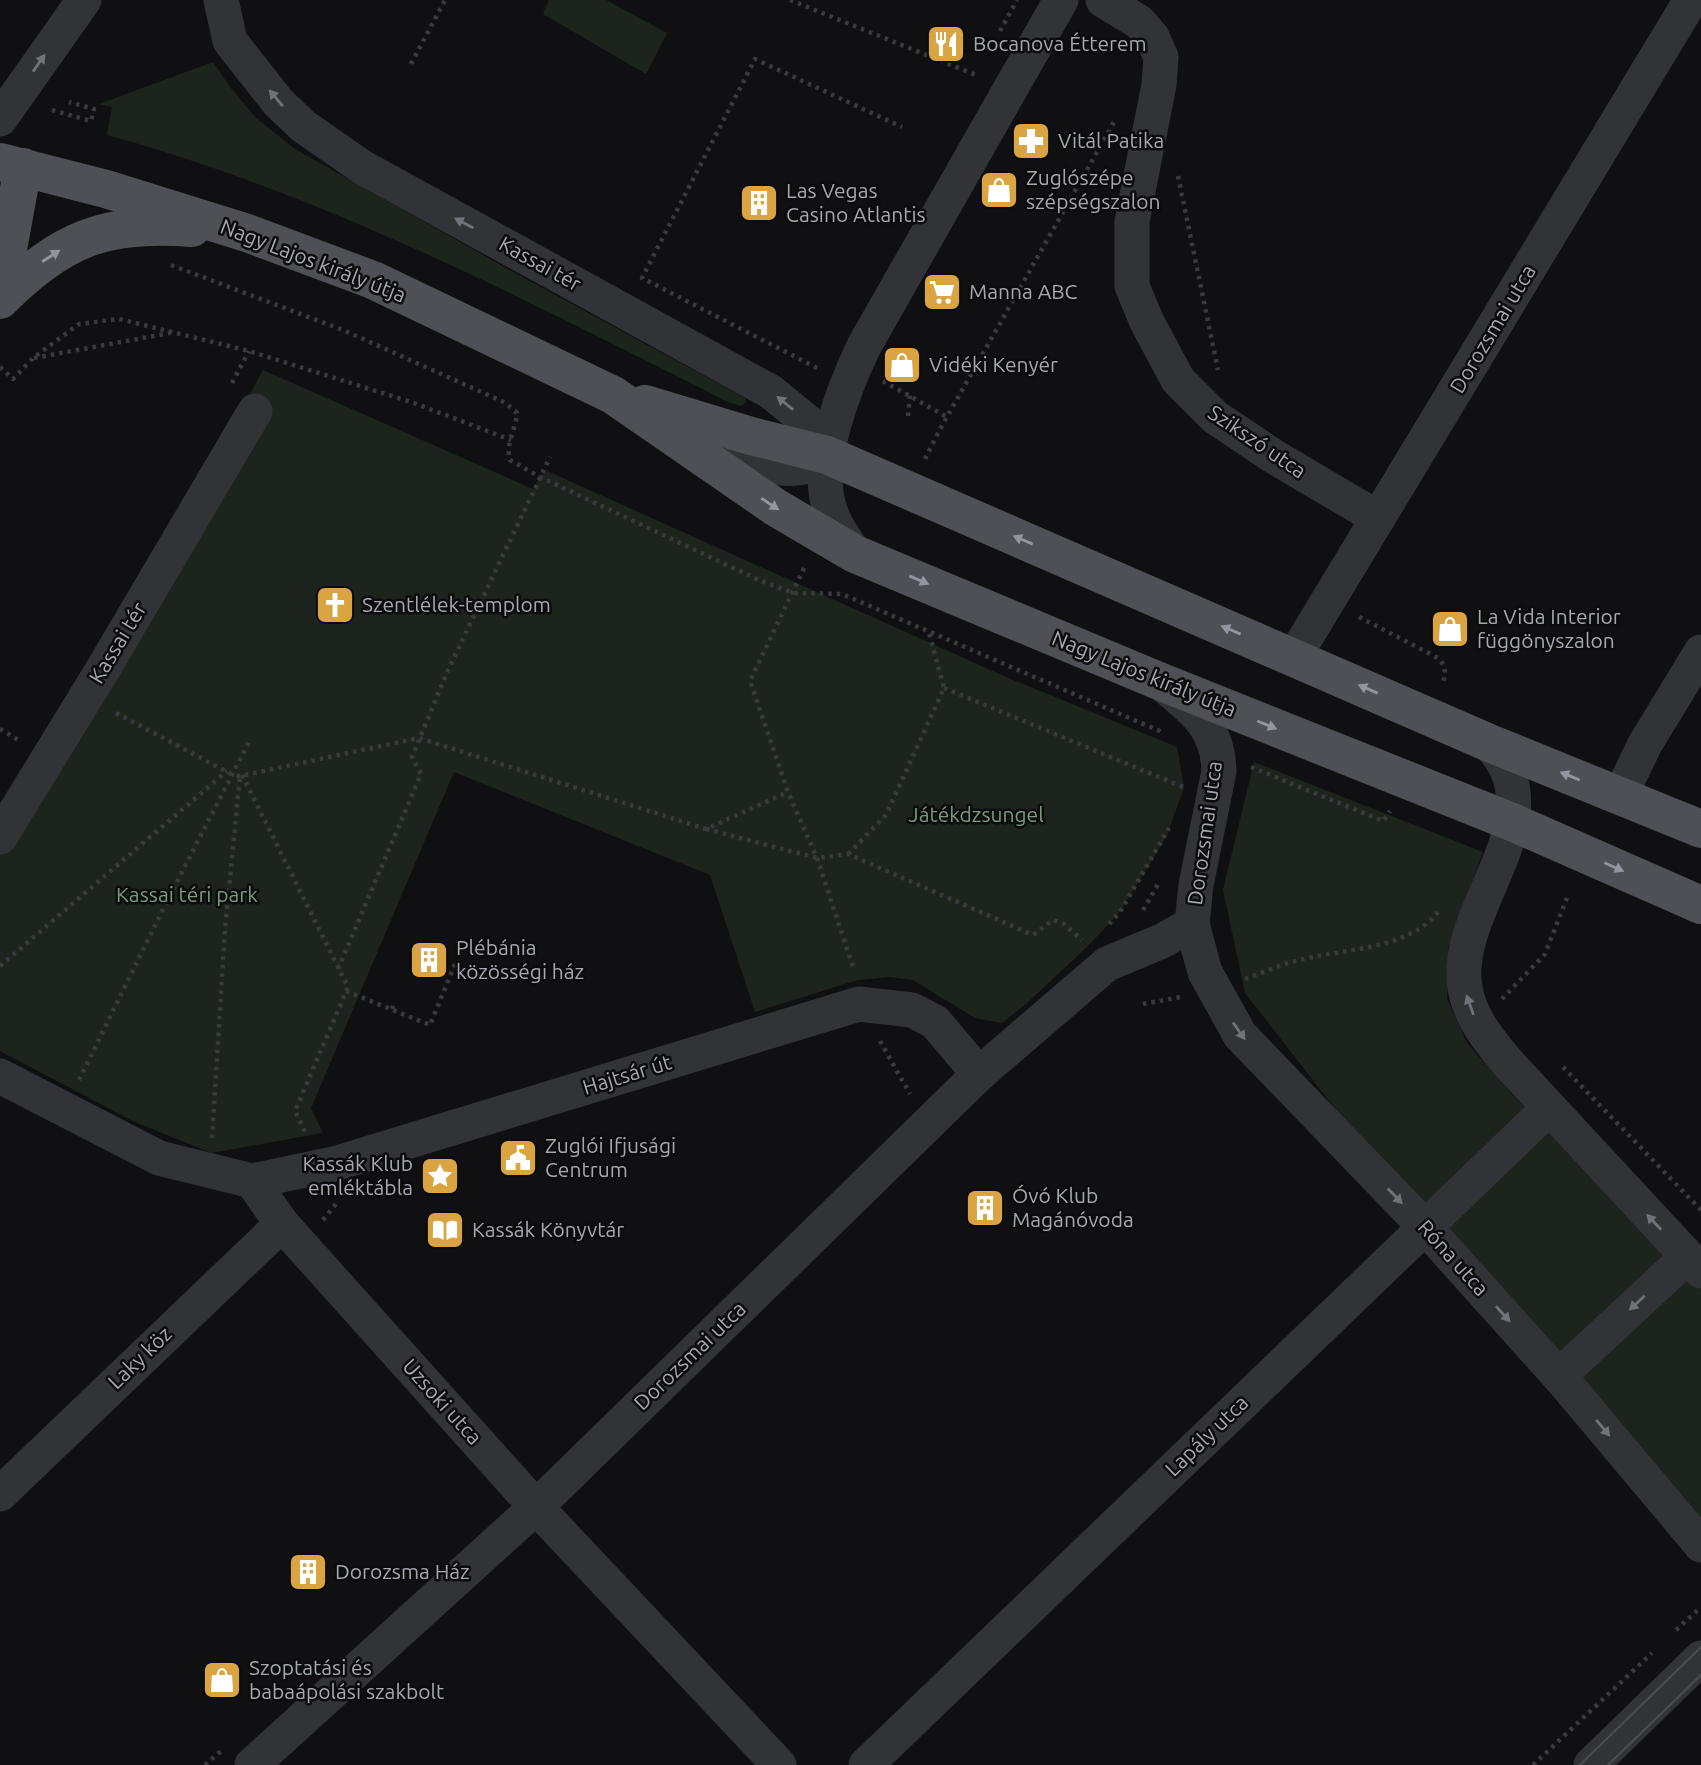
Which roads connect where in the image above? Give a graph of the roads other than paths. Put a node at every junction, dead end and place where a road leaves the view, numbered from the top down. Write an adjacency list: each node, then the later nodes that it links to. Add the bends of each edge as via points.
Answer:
1 (84, 0): 7 (street, one-way to 1)
2 (221, 0): 14 (street, Kassai tér, one-way to 2, via 809,423 772,392 362,167 303,126 278,103 230,41)
3 (1061, 0): 14 (street, via 863,346 861,381)
4 (1102, 0): 6 (street, Szikszó utca)
5 (1691, 0): 15 (street, Dorozsmai utca)
6 (1136, 11): 15 (street, Szikszó utca, via 1161,57 1132,221 1132,286 1147,322 1178,380 1215,417)
7 (0, 119)
8 (11, 165): 9 (main road, Nagy Lajos király útja); 10 (main road, via 8,249)
9 (247, 233): 11 (main road, one-way to 9, via 43,261 87,237 162,226); 12 (main road, Nagy Lajos király útja, via 373,280)
10 (0, 264)
11 (0, 300)
12 (613, 395): 14 (main road, Nagy Lajos király útja); 16 (main road, Nagy Lajos király útja, one-way to 16, via 775,507)
13 (255, 411): 24 (street, Kassai tér)
14 (827, 455): 16 (street, via 824,485 829,507 836,527); 18 (main road, Nagy Lajos király útja, one-way to 14)
15 (1378, 518): 18 (street, Dorozsmai utca)
16 (855, 554): 19 (main road, Nagy Lajos király útja, one-way to 19)
17 (1701, 652): 21 (street)
18 (1294, 657): 20 (main road, Nagy Lajos király útja, one-way to 18)
19 (1158, 681): 23 (main road, Nagy Lajos király útja, one-way to 23); 26 (street, Dorozsmai utca, via 1207,724 1218,753 1219,771)
20 (1487, 742): 21 (main road, Nagy Lajos király útja, one-way to 20); 23 (street, via 1511,778)
21 (1619, 796): 22 (main road, Nagy Lajos király útja)
22 (1701, 829)
23 (1508, 836): 25 (main road, Nagy Lajos király útja, one-way to 25, via 1558,843); 31 (street, via 1465,955 1464,985 1484,1033)
24 (0, 838)
25 (1701, 905)
26 (1192, 924): 27 (street, Dorozsmai utca, via 1162,941); 28 (street, Dorozsmai utca)
27 (1109, 954): 28 (street, via 1177,961); 29 (street, Dorozsmai utca)
28 (1209, 981): 34 (street, Róna utca, one-way to 34, via 1240,1035)
29 (979, 1074): 32 (street, Hajtsár út, via 935,1022 912,1010 859,1004 334,1164); 38 (street, Dorozsmai utca)
30 (0, 1076): 32 (street, via 159,1158)
31 (1549, 1108): 34 (street, Lapály utca); 35 (street, one-way to 31)
32 (252, 1181): 33 (street, Uzsoki utca)
33 (282, 1224): 37 (street, Laky köz); 38 (street, Uzsoki utca)
34 (1425, 1227): 36 (street, Róna utca, one-way to 36); 43 (street, Lapály utca)
35 (1694, 1264): 36 (street, one-way to 36)
36 (1559, 1376): 39 (street, Róna utca, one-way to 39)
37 (0, 1494)
38 (536, 1507): 41 (street, Dorozsmai utca); 42 (street, Uzsoki utca)
39 (1701, 1545)
40 (1701, 1658): 44 (street)
41 (252, 1765)
42 (779, 1765)
43 (866, 1765)
44 (1591, 1765)

